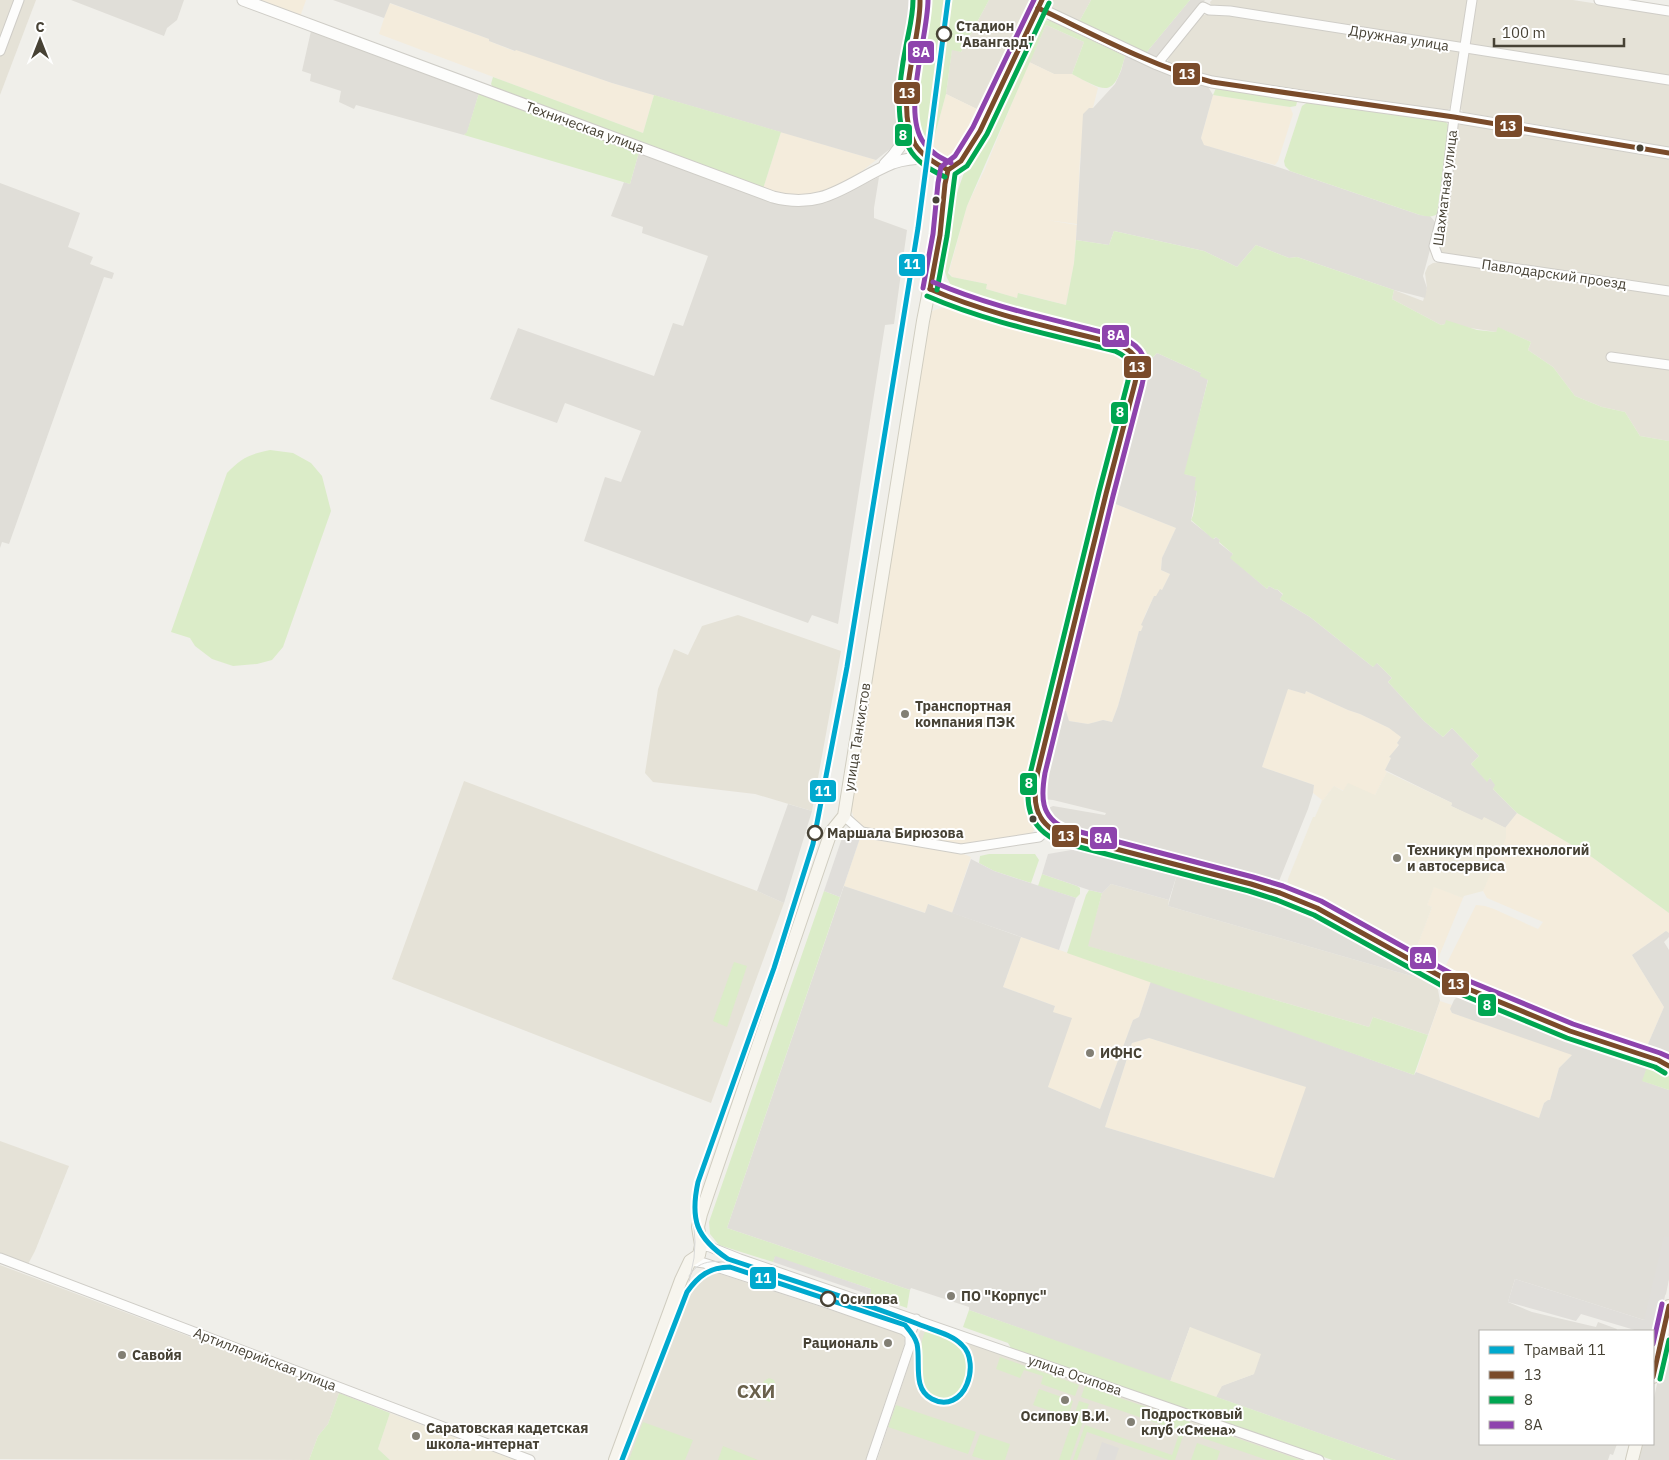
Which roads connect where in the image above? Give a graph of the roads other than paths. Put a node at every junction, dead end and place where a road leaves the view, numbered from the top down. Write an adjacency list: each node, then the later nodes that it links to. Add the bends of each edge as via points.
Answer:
1 (19, 0): 9 (street)
2 (242, 0): 17 (street, Техническая улица, via 782,200 817,200)
3 (920, 0): 13 (main road, via 908,96)
4 (1472, 0): 8 (street, Шахматная улица)
5 (1599, 0): 7 (street)
6 (1040, 4): 10 (street); 16 (main road, via 980,131 961,160)
7 (1669, 11)
8 (1465, 48): 10 (street, Дружная улица, via 1203,7); 11 (street, Дружная улица); 12 (street, Шахматная улица)
9 (0, 51)
10 (1158, 64): 12 (street, via 1212,82)
11 (1669, 80)
12 (1454, 117): 14 (street); 18 (street, Шахматная улица, via 1444,207 1434,246)
13 (908, 128): 15 (main road, via 916,146); 17 (street, via 904,141)
14 (1669, 153)
15 (928, 158): 16 (main road); 17 (street, Техническая улица, via 910,158)
16 (948, 170): 19 (main road, улица Танкистов)
17 (878, 171)
18 (1438, 256): 20 (street, Павлодарский проезд)
19 (930, 289): 23 (main road, улица Танкистов); 24 (main road, via 987,311 1118,344 1135,354 1138,370 1036,782 1036,806)
20 (1669, 292)
21 (1611, 357): 22 (street)
22 (1669, 365)
23 (844, 816): 24 (street, via 862,832 961,849 1039,837); 26 (main road, улица Танкистов, via 831,832 701,1214)
24 (1048, 828): 25 (main road, via 1062,835 1280,893 1317,908 1449,981 1570,1031)
25 (1669, 1066)
26 (698, 1256): 29 (street, улица Осипова, via 710,1247); 30 (street, via 904,1330); 34 (main road, улица Танкистов, via 677,1290)
27 (0, 1258): 33 (street, Артиллерийская улица)
28 (1669, 1306): 31 (main road)
29 (916, 1320): 30 (street); 36 (street, улица Осипова)
30 (910, 1335): 35 (street, via 910,1345)
31 (1654, 1373)
32 (1636, 1445): 37 (main road)
33 (530, 1460)
34 (615, 1460)
35 (871, 1460)
36 (1320, 1460)
37 (1632, 1460)

